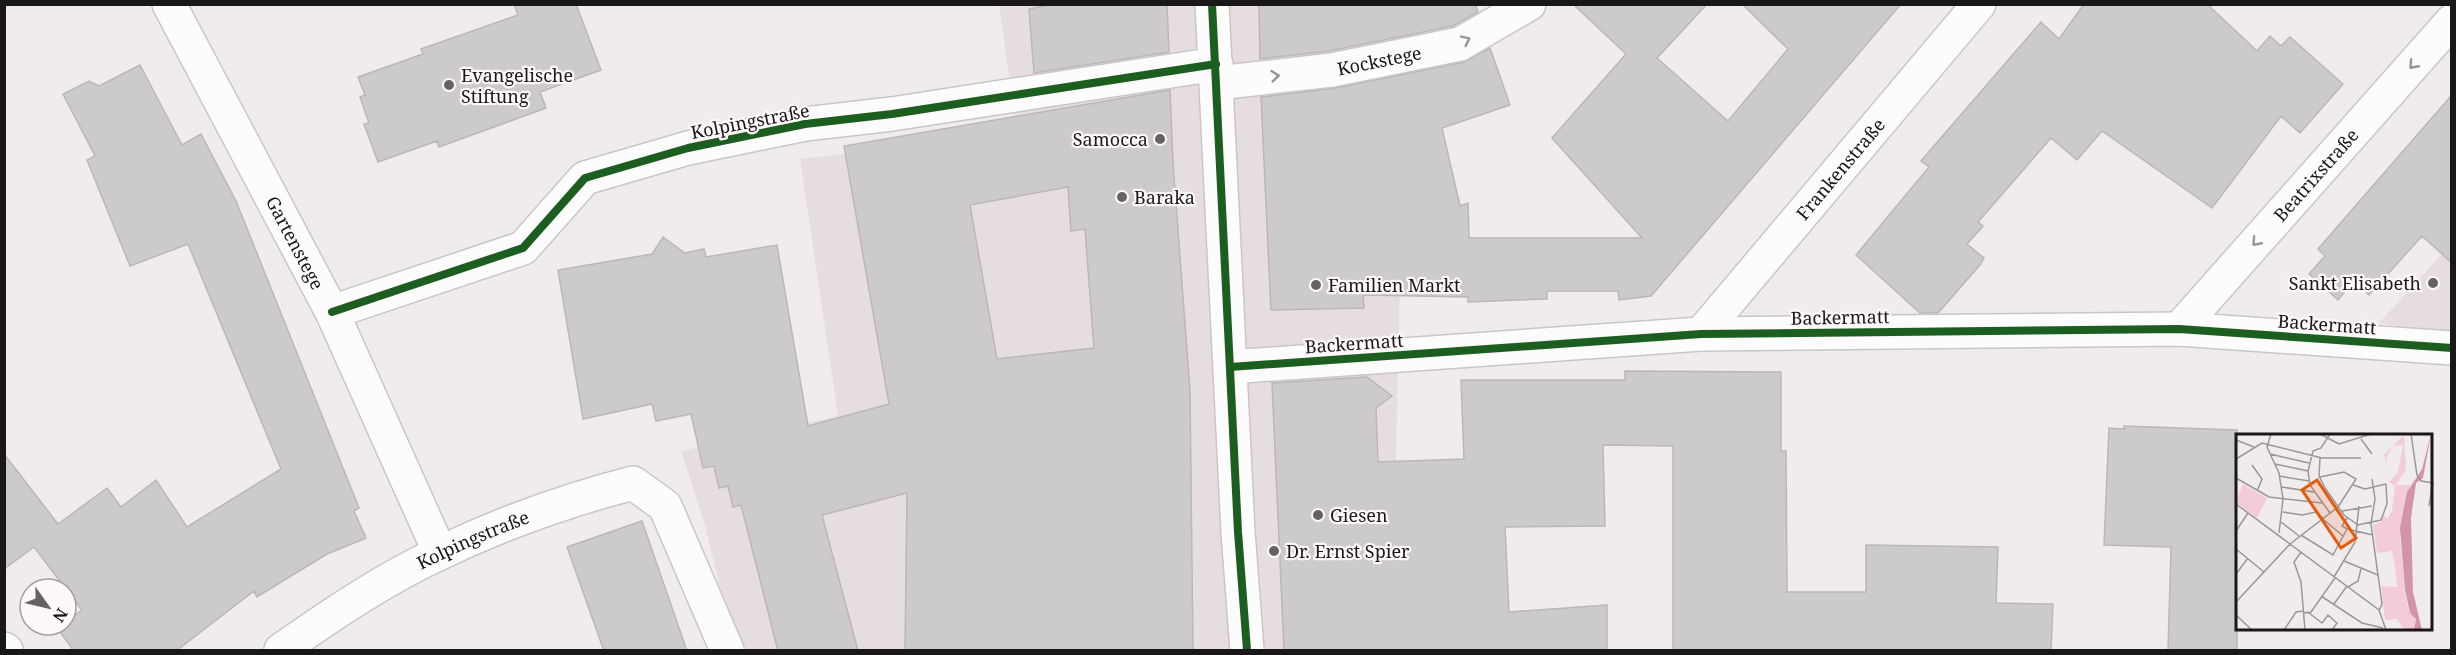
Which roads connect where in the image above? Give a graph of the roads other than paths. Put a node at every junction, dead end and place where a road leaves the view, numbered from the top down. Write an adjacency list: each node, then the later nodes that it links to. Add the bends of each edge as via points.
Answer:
1 (169, 4): 7 (street, Gartenstege)
2 (1212, 4): 6 (street)
3 (1529, 4): 6 (street, Kockstege, one-way to 3, via 1332,70 1460,44)
4 (1980, 4): 9 (street, Frankenstraße)
5 (2451, 21): 8 (street, Beatrixstraße, one-way to 8)
6 (1216, 74): 7 (street, Kolpingstraße, via 805,124 688,148 585,178 523,248); 11 (street)
7 (332, 312): 12 (street, Gartenstege)
8 (2179, 329): 9 (street, Backermatt); 10 (street, Backermatt)
9 (1701, 334): 11 (street, Backermatt)
10 (2451, 348)
11 (1230, 367): 15 (street)
12 (440, 553): 13 (street, Kolpingstraße, via 330,616); 14 (street, Kolpingstraße, via 573,498 633,483 665,506)
13 (281, 651)
14 (727, 651)
15 (1247, 651)

